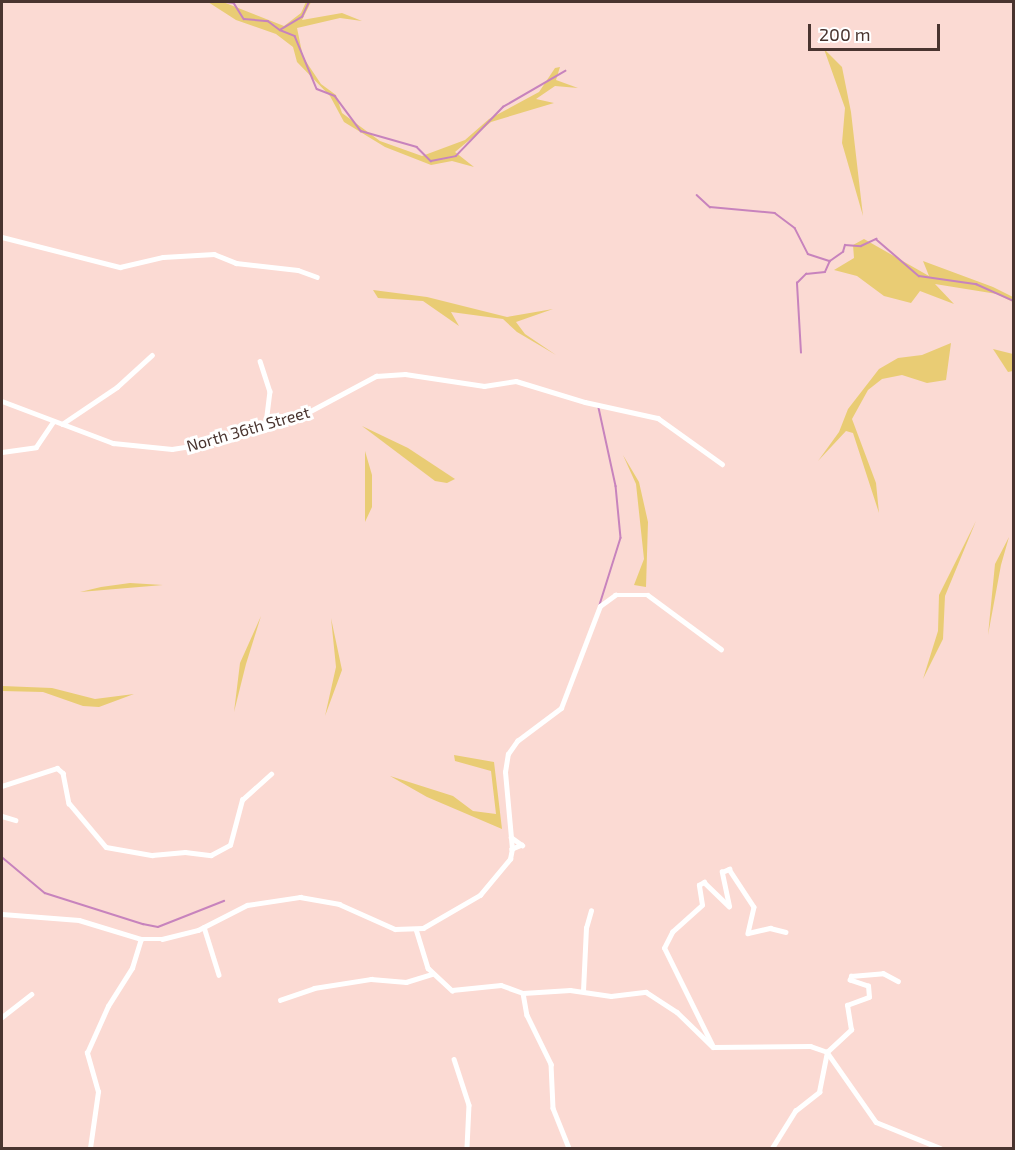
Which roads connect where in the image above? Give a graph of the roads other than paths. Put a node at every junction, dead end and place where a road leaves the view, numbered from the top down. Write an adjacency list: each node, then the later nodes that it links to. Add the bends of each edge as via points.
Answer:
1 (2, 237): 2 (street, via 120,267 170,256 214,254 236,263 298,270)
2 (317, 277)
3 (152, 355): 7 (street, via 117,387)
4 (260, 361): 8 (street, via 270,391)
5 (2, 401): 6 (street, North 36th Street)
6 (52, 422): 7 (street, North 36th Street); 9 (street, via 36,447)
7 (62, 424): 8 (street, North 36th Street, via 126,446 172,449 223,440)
8 (266, 424): 10 (street, North 36th Street, via 311,412 360,381 384,375 405,374 465,385 516,381 658,418)
9 (2, 453)
10 (722, 464)
11 (721, 649): 16 (street, via 648,595 615,595 600,606 561,708 517,741 507,754)
12 (271, 774): 13 (street, via 242,800 230,845 211,855 152,855 106,846 69,803 63,773 57,768)
13 (2, 786)
14 (2, 816): 15 (street)
15 (15, 820)
16 (511, 837): 17 (street); 17 (street, via 522,845)
17 (512, 849): 21 (street, via 506,864 480,895)
18 (591, 911): 27 (street, via 586,928)
19 (2, 914): 23 (street, via 79,920)
20 (204, 927): 21 (street, via 247,905 294,897 339,904 395,929); 23 (street, via 177,937); 25 (street)
21 (416, 929): 24 (street)
22 (786, 932): 32 (street, via 770,928 748,933 754,907 729,869 722,872 729,906 705,882 699,885 702,905 672,932 664,948)
23 (141, 939): 35 (street, via 132,968 108,1006 87,1053 98,1092)
24 (432, 974): 28 (street, via 452,990 501,985); 30 (street, via 406,982 371,979 314,988)
25 (219, 975)
26 (898, 981): 33 (street, via 883,973 851,976 850,980 871,990 865,1000 847,1005 851,1030)
27 (583, 991): 28 (street); 32 (street, via 611,996 650,993 684,1018)
28 (523, 993): 37 (street, via 527,1015 551,1064 553,1108)
29 (31, 994): 31 (street)
30 (280, 1000)
31 (2, 1017)
32 (713, 1047): 33 (street, via 810,1046)
33 (827, 1052): 38 (street, via 819,1092 795,1111); 39 (street, via 876,1122)
34 (454, 1059): 36 (street, via 469,1105)
35 (90, 1149)
36 (467, 1149)
37 (569, 1149)
38 (772, 1149)
39 (940, 1149)

